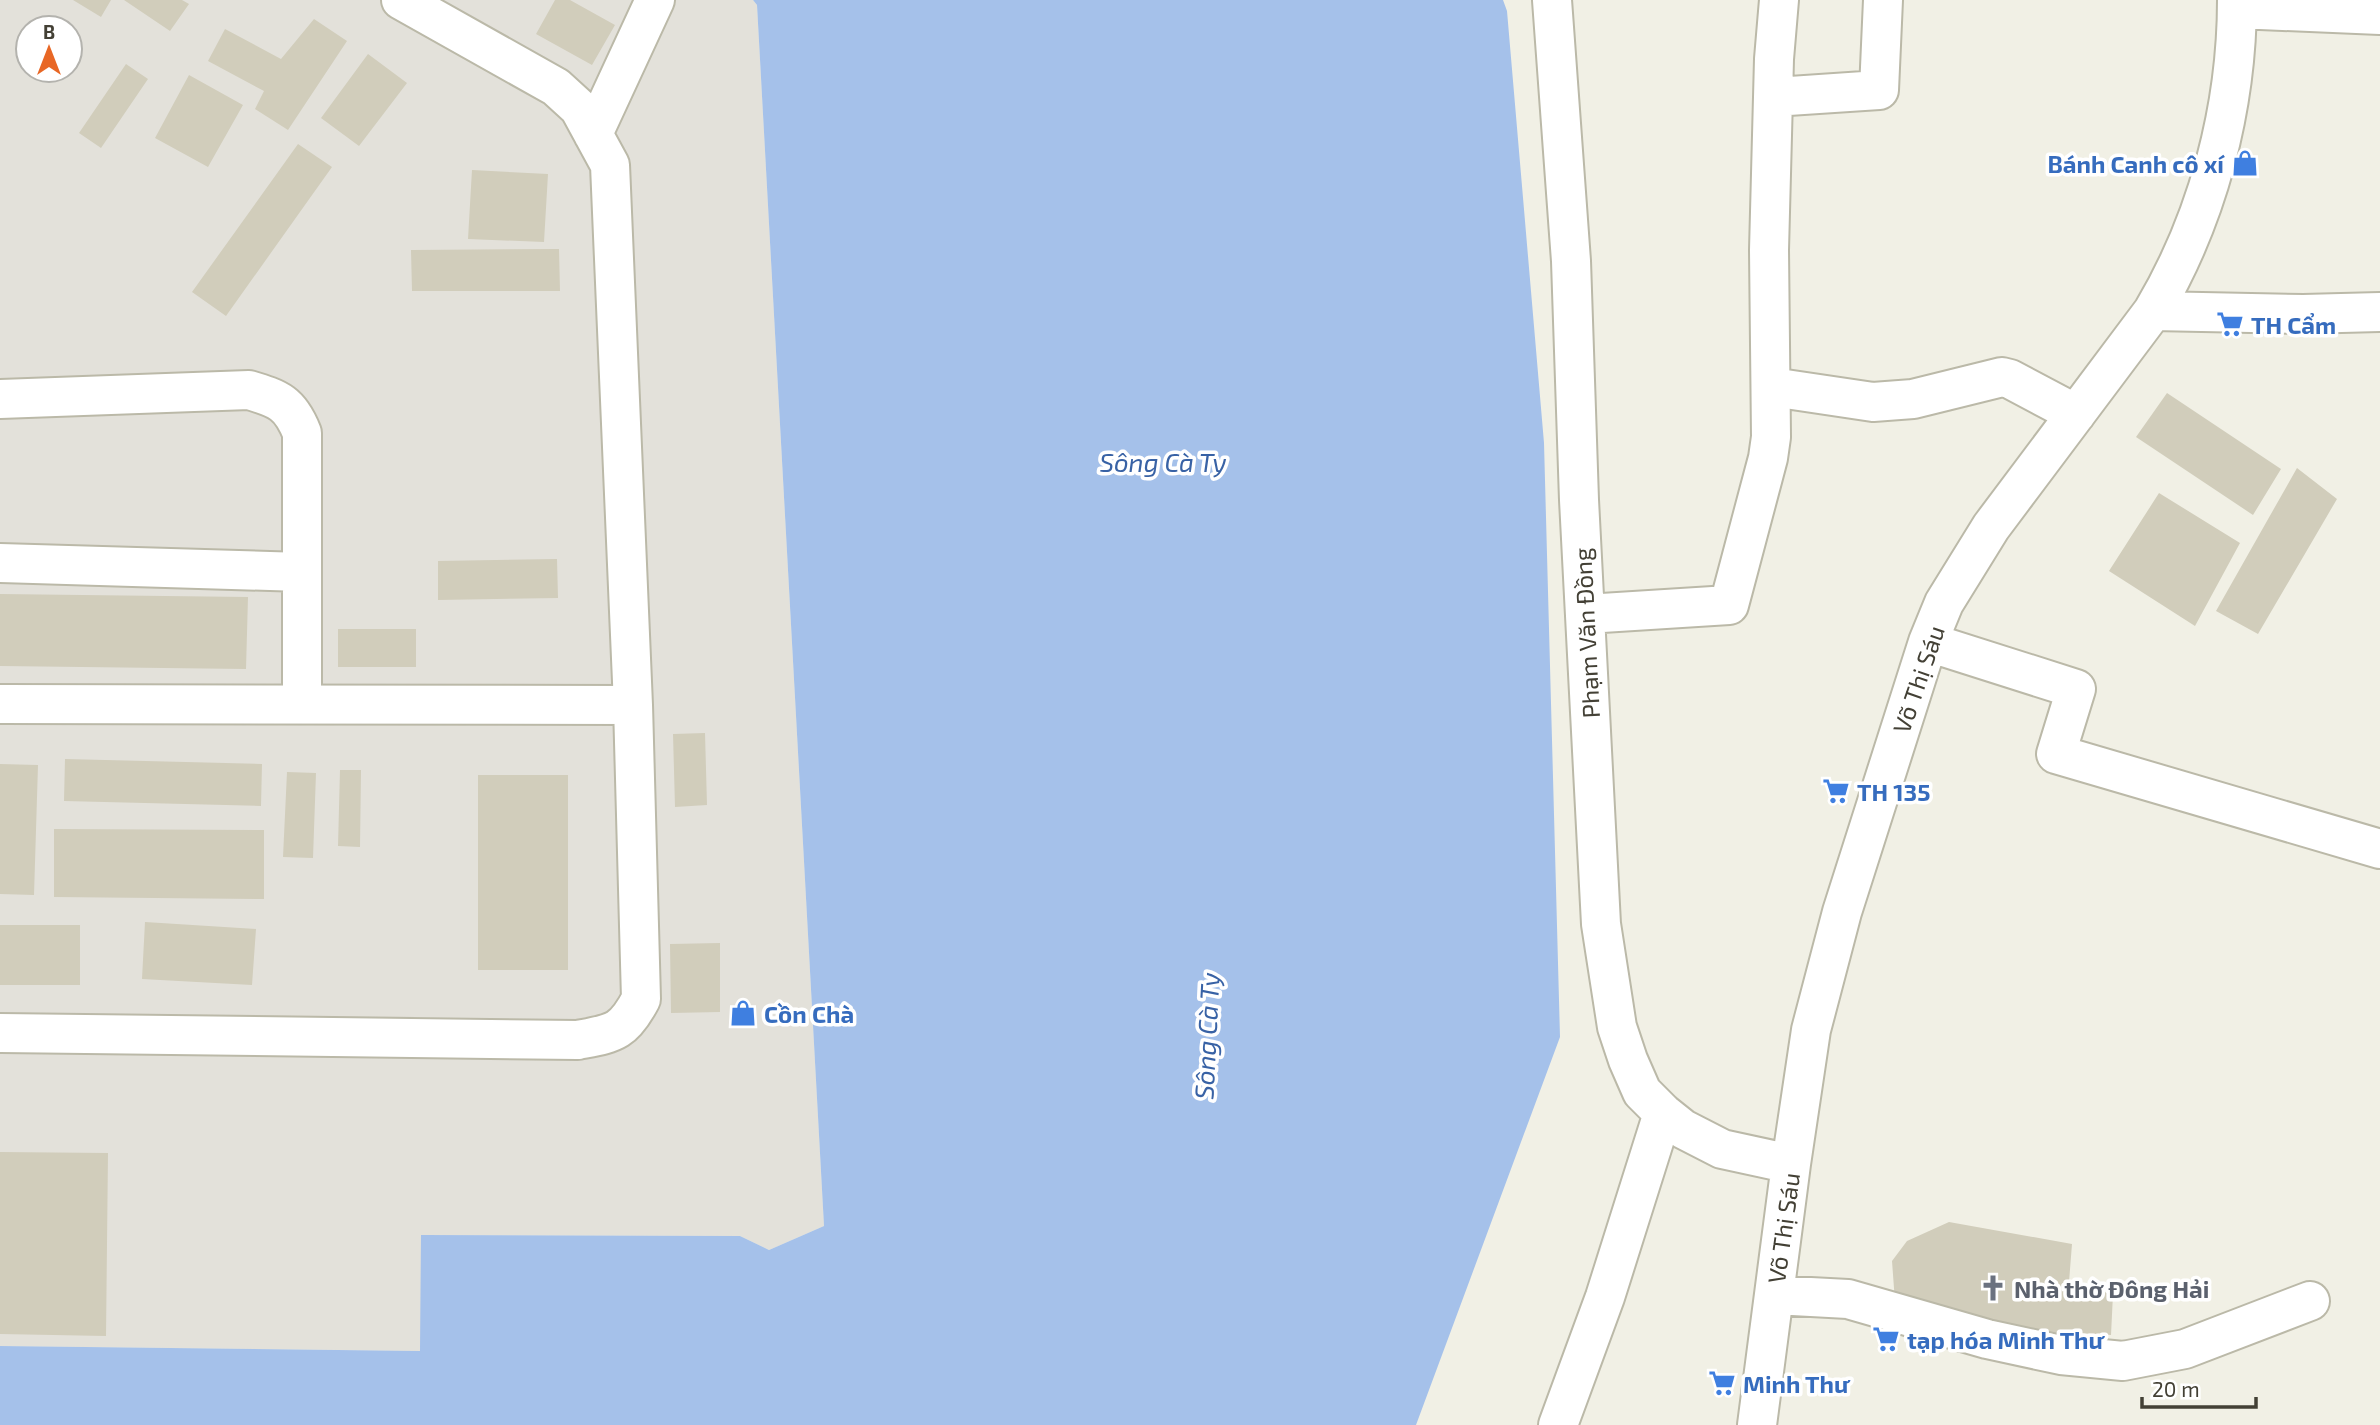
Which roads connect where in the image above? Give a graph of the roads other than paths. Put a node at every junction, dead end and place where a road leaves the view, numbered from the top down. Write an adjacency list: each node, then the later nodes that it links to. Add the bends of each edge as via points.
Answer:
1 (401, 0): 9 (street, via 556,87 579,108)
2 (655, 0): 9 (street)
3 (1552, 0): 17 (street, Phạm Văn Đồng, via 1571,261)
4 (1779, 0): 8 (street)
5 (1883, 0): 8 (street, via 1880,90)
6 (2237, 5): 7 (street); 10 (street, Võ Thị Sáu, via 2235,54 2220,148 2185,249)
7 (2380, 15)
8 (1774, 97): 12 (street, via 1769,250)
9 (593, 134): 21 (street, via 610,165)
10 (2153, 311): 11 (street); 14 (street, Võ Thị Sáu)
11 (2380, 312)
12 (1772, 387): 14 (street, via 1873,402 1913,399 2002,377); 17 (street, via 1768,458 1729,606)
13 (0, 400): 16 (street, via 249,390 277,399 294,413 302,433)
14 (2076, 415): 18 (street, Võ Thị Sáu, via 1985,537 1944,603)
15 (0, 564): 16 (street)
16 (302, 572): 20 (street)
17 (1586, 614): 24 (street, Phạm Văn Đồng, via 1601,924 1608,982 1628,1060 1642,1092)
18 (1928, 642): 22 (street, via 2076,689 2056,754); 25 (street, Võ Thị Sáu, via 1824,977 1811,1030)
19 (0, 704): 20 (street)
20 (302, 704): 21 (street)
21 (633, 705): 23 (street, via 641,999 631,1019 611,1033 578,1040)
22 (2380, 849)
23 (0, 1033)
24 (1663, 1113): 25 (street, Phạm Văn Đồng, via 1722,1149); 28 (street, via 1605,1297)
25 (1791, 1164): 26 (street, Võ Thị Sáu)
26 (1774, 1295): 27 (street, via 1848,1299 1999,1342 2123,1361 2185,1349); 29 (street, Võ Thị Sáu)
27 (2310, 1301)
28 (1558, 1425)
29 (1757, 1425)

